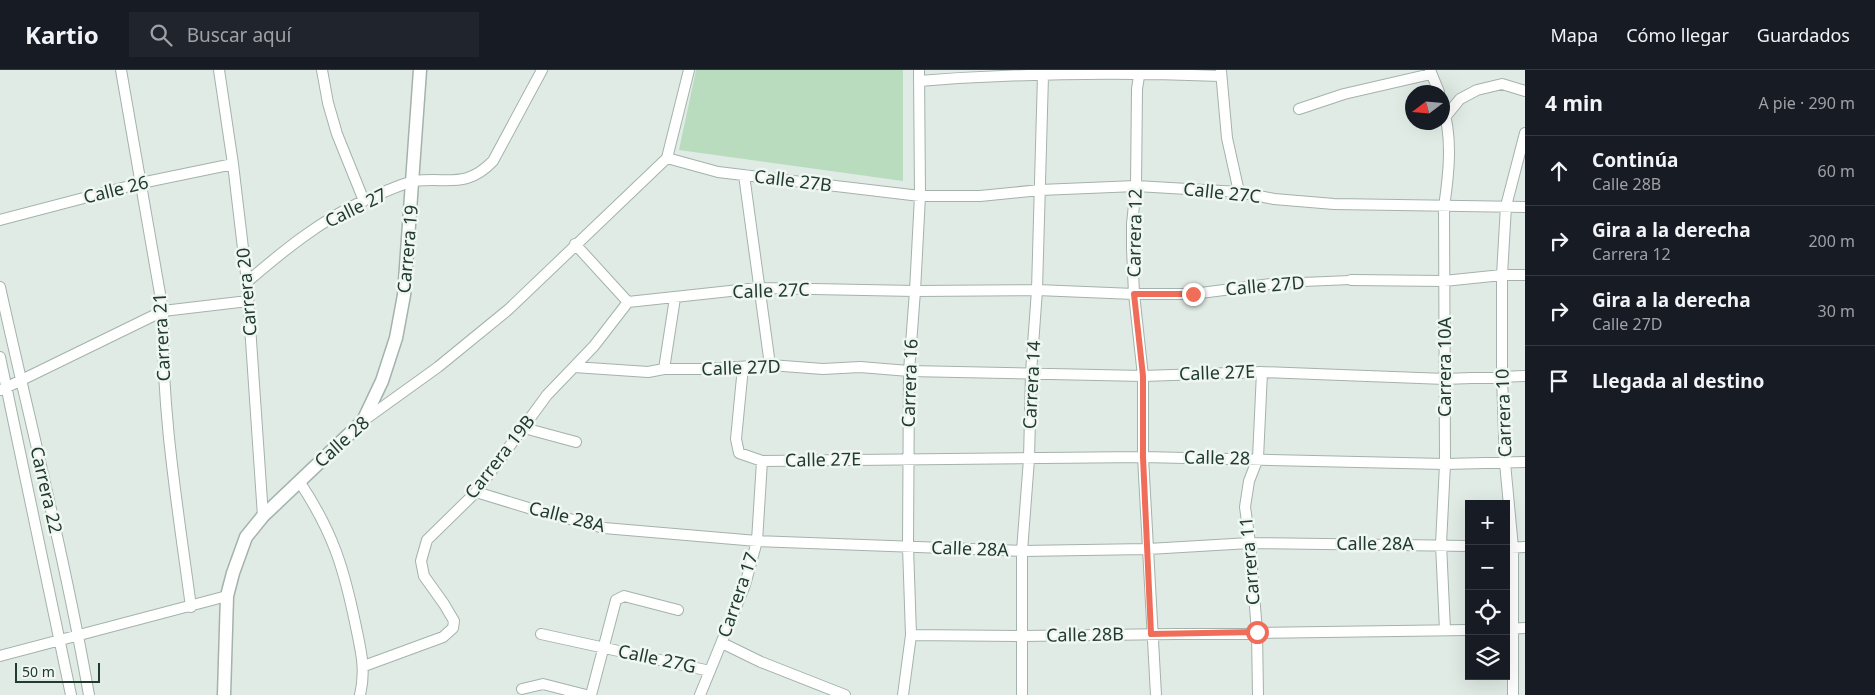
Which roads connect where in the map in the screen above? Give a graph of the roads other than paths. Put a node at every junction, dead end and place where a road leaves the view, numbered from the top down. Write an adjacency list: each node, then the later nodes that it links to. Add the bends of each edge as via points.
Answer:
1 (121, 70): 23 (street, Carrera 21)
2 (219, 70): 20 (street, Carrera 20)
3 (322, 70): 28 (street, via 337,134)
4 (420, 70): 22 (street, Carrera 19)
5 (542, 70): 22 (street, Calle 27, via 492,162 482,172 469,179)
6 (689, 70): 19 (street)
7 (919, 70): 12 (street, Carrera 16)
8 (1140, 72): 10 (street); 11 (street); 24 (street, Carrera 12)
9 (1431, 72): 13 (street); 15 (street)
10 (1221, 73): 26 (street, via 1227,138)
11 (1043, 74): 12 (street); 25 (street, Carrera 14)
12 (919, 81): 27 (street, Carrera 16)
13 (1436, 85)
14 (1525, 91): 16 (street, via 1502,84 1477,90 1460,100)
15 (1299, 109)
16 (1450, 111)
17 (1447, 130): 30 (street, Carrera 10A, via 1450,165)
18 (1525, 133): 29 (street, Carrera 10)
19 (667, 158): 21 (street, Calle 27B, via 709,170); 33 (street, Calle 28)
20 (233, 164): 23 (street, Calle 26); 38 (street, Carrera 20)
21 (744, 175): 27 (street, Calle 27B); 41 (street)
22 (413, 182): 28 (street, Calle 27); 63 (street, Carrera 19, via 404,295 396,338 382,381)
23 (141, 183): 32 (street, Calle 26); 48 (street, Carrera 21)
24 (1136, 186): 25 (street, Calle 27C); 26 (street, Calle 27C); 44 (street, Carrera 12, via 1132,224)
25 (1040, 190): 27 (street, Calle 27C, via 980,196); 42 (street, Carrera 14)
26 (1239, 192): 30 (street, Calle 27C, via 1274,199 1334,204)
27 (920, 196): 43 (street, Carrera 16)
28 (364, 201): 38 (street, Calle 27, via 324,222)
29 (1506, 206): 30 (street, Calle 27C); 31 (street, Calle 27C); 34 (street, Carrera 10)
30 (1444, 207): 37 (street, Carrera 10A)
31 (1525, 207)
32 (0, 220)
33 (575, 244): 47 (street); 63 (street, Calle 28, via 509,309 438,367)
34 (1502, 275): 35 (street, Calle 27D); 37 (street, Calle 27D); 59 (street, Carrera 10)
35 (1525, 275)
36 (1351, 280): 37 (street, Calle 27D); 39 (street, Calle 27D)
37 (1444, 281): 61 (street, Carrera 10A)
38 (247, 282): 46 (street, Carrera 20)
39 (1278, 283): 44 (street, Calle 27D, via 1193,294)
40 (0, 287): 60 (street, Carrera 22)
41 (758, 288): 43 (street, Calle 27C); 45 (street, Calle 27C); 50 (street)
42 (1037, 290): 43 (street, Calle 27D); 44 (street, Calle 27D); 56 (street, Carrera 14)
43 (915, 291): 54 (street, Carrera 16)
44 (1134, 294): 57 (street, Carrera 12)
45 (675, 298): 47 (street, Calle 27C); 53 (street)
46 (248, 301): 48 (street); 76 (street, Carrera 20)
47 (628, 302): 51 (street, Carrera 19B)
48 (163, 311): 60 (street); 90 (street, Carrera 21, via 166,404)
49 (0, 357): 62 (street, Carrera 22)
50 (770, 365): 52 (street, Calle 27D); 54 (street, Calle 27D)
51 (574, 367): 53 (street, Calle 27D, via 648,372); 64 (street, Carrera 19B, via 547,395)
52 (743, 367): 53 (street, Calle 27D); 70 (street, Calle 27E, via 736,439 739,454)
53 (664, 369)
54 (909, 371): 56 (street, Calle 27E); 67 (street, Carrera 16)
55 (1262, 372): 57 (street, Calle 27E); 61 (street, Calle 27E); 68 (street, Carrera 11)
56 (1031, 373): 57 (street, Calle 27E); 69 (street, Carrera 14)
57 (1143, 376): 66 (street, Carrera 12)
58 (1525, 376): 59 (street, Calle 27E)
59 (1502, 377): 61 (street, Calle 27E); 72 (street, Carrera 10)
60 (21, 380): 62 (street); 77 (street, Carrera 22)
61 (1444, 380): 73 (street, Carrera 10A)
62 (3, 389): 78 (street, Carrera 22)
63 (363, 421): 74 (street, Calle 28)
64 (524, 428): 65 (street); 75 (street, Carrera 19B)
65 (576, 442)
66 (1143, 457): 68 (street, Calle 28); 69 (street, Calle 28); 87 (street, Carrera 12)
67 (909, 458): 69 (street, Calle 28); 70 (street, Calle 27E); 84 (street, Carrera 16)
68 (1258, 458): 73 (street, Calle 28); 80 (street, Carrera 11, via 1249,481 1245,507)
69 (1029, 459): 88 (street, Carrera 14)
70 (762, 461): 79 (street, Carrera 17)
71 (1525, 462): 72 (street, Calle 28)
72 (1506, 463): 73 (street, Calle 28); 82 (street, Carrera 10)
73 (1444, 464): 81 (street, Carrera 10A)
74 (299, 481): 76 (street, Calle 28); 106 (street, via 338,553)
75 (476, 492): 79 (street, Calle 28A, via 604,528); 106 (street, Carrera 19B, via 427,540 421,561 424,576 454,621 453,628 443,637)
76 (263, 516): 89 (street, Calle 28, via 246,537)
77 (57, 536): 78 (street); 101 (street, Carrera 22)
78 (40, 541): 102 (street, Carrera 22)
79 (757, 541): 84 (street, Calle 28A); 103 (street, Carrera 17, via 745,584)
80 (1250, 542): 81 (street, Calle 28A); 87 (street, Calle 28A); 96 (street, Carrera 11)
81 (1441, 544): 83 (street, Calle 28A); 94 (street, Carrera 10A)
82 (1510, 545)
83 (1465, 546)
84 (908, 547): 88 (street, Calle 28A); 99 (street, Carrera 16)
85 (1525, 547): 86 (street)
86 (1510, 548)
87 (1148, 549): 88 (street, Calle 28A); 98 (street, Carrera 12)
88 (1022, 551): 100 (street, Carrera 14)
89 (227, 596): 90 (street); 112 (street)
90 (191, 607): 101 (street)
91 (678, 610): 104 (street, via 624,596 616,600)
92 (1525, 628): 93 (street)
93 (1510, 629): 121 (street, Carrera 10)
94 (1444, 630): 95 (street, Calle 28B); 96 (street, Calle 28B)
95 (1465, 630)
96 (1257, 632): 98 (street, Calle 28B); 120 (street, Carrera 11)
97 (541, 634): 104 (street)
98 (1151, 634): 100 (street, Calle 28B); 119 (street, Carrera 12)
99 (911, 635): 100 (street, Calle 28B); 117 (street, Carrera 16)
100 (1022, 636): 118 (street, Carrera 14)
101 (78, 637): 102 (street); 111 (street, Carrera 22)
102 (60, 641): 105 (street); 110 (street, Carrera 22)
103 (722, 643): 107 (street, Carrera 17); 116 (street, via 760,662)
104 (604, 647): 107 (street, Calle 27G); 114 (street)
105 (0, 656)
106 (364, 666): 109 (street)
107 (710, 671): 115 (street, Carrera 17)
108 (522, 689): 113 (street, via 543,684)
109 (362, 694)
110 (71, 695)
111 (89, 695)
112 (224, 695)
113 (586, 695)
114 (591, 695)
115 (700, 695)
116 (845, 695)
117 (903, 695)
118 (1022, 695)
119 (1156, 695)
120 (1258, 695)
121 (1513, 695)

